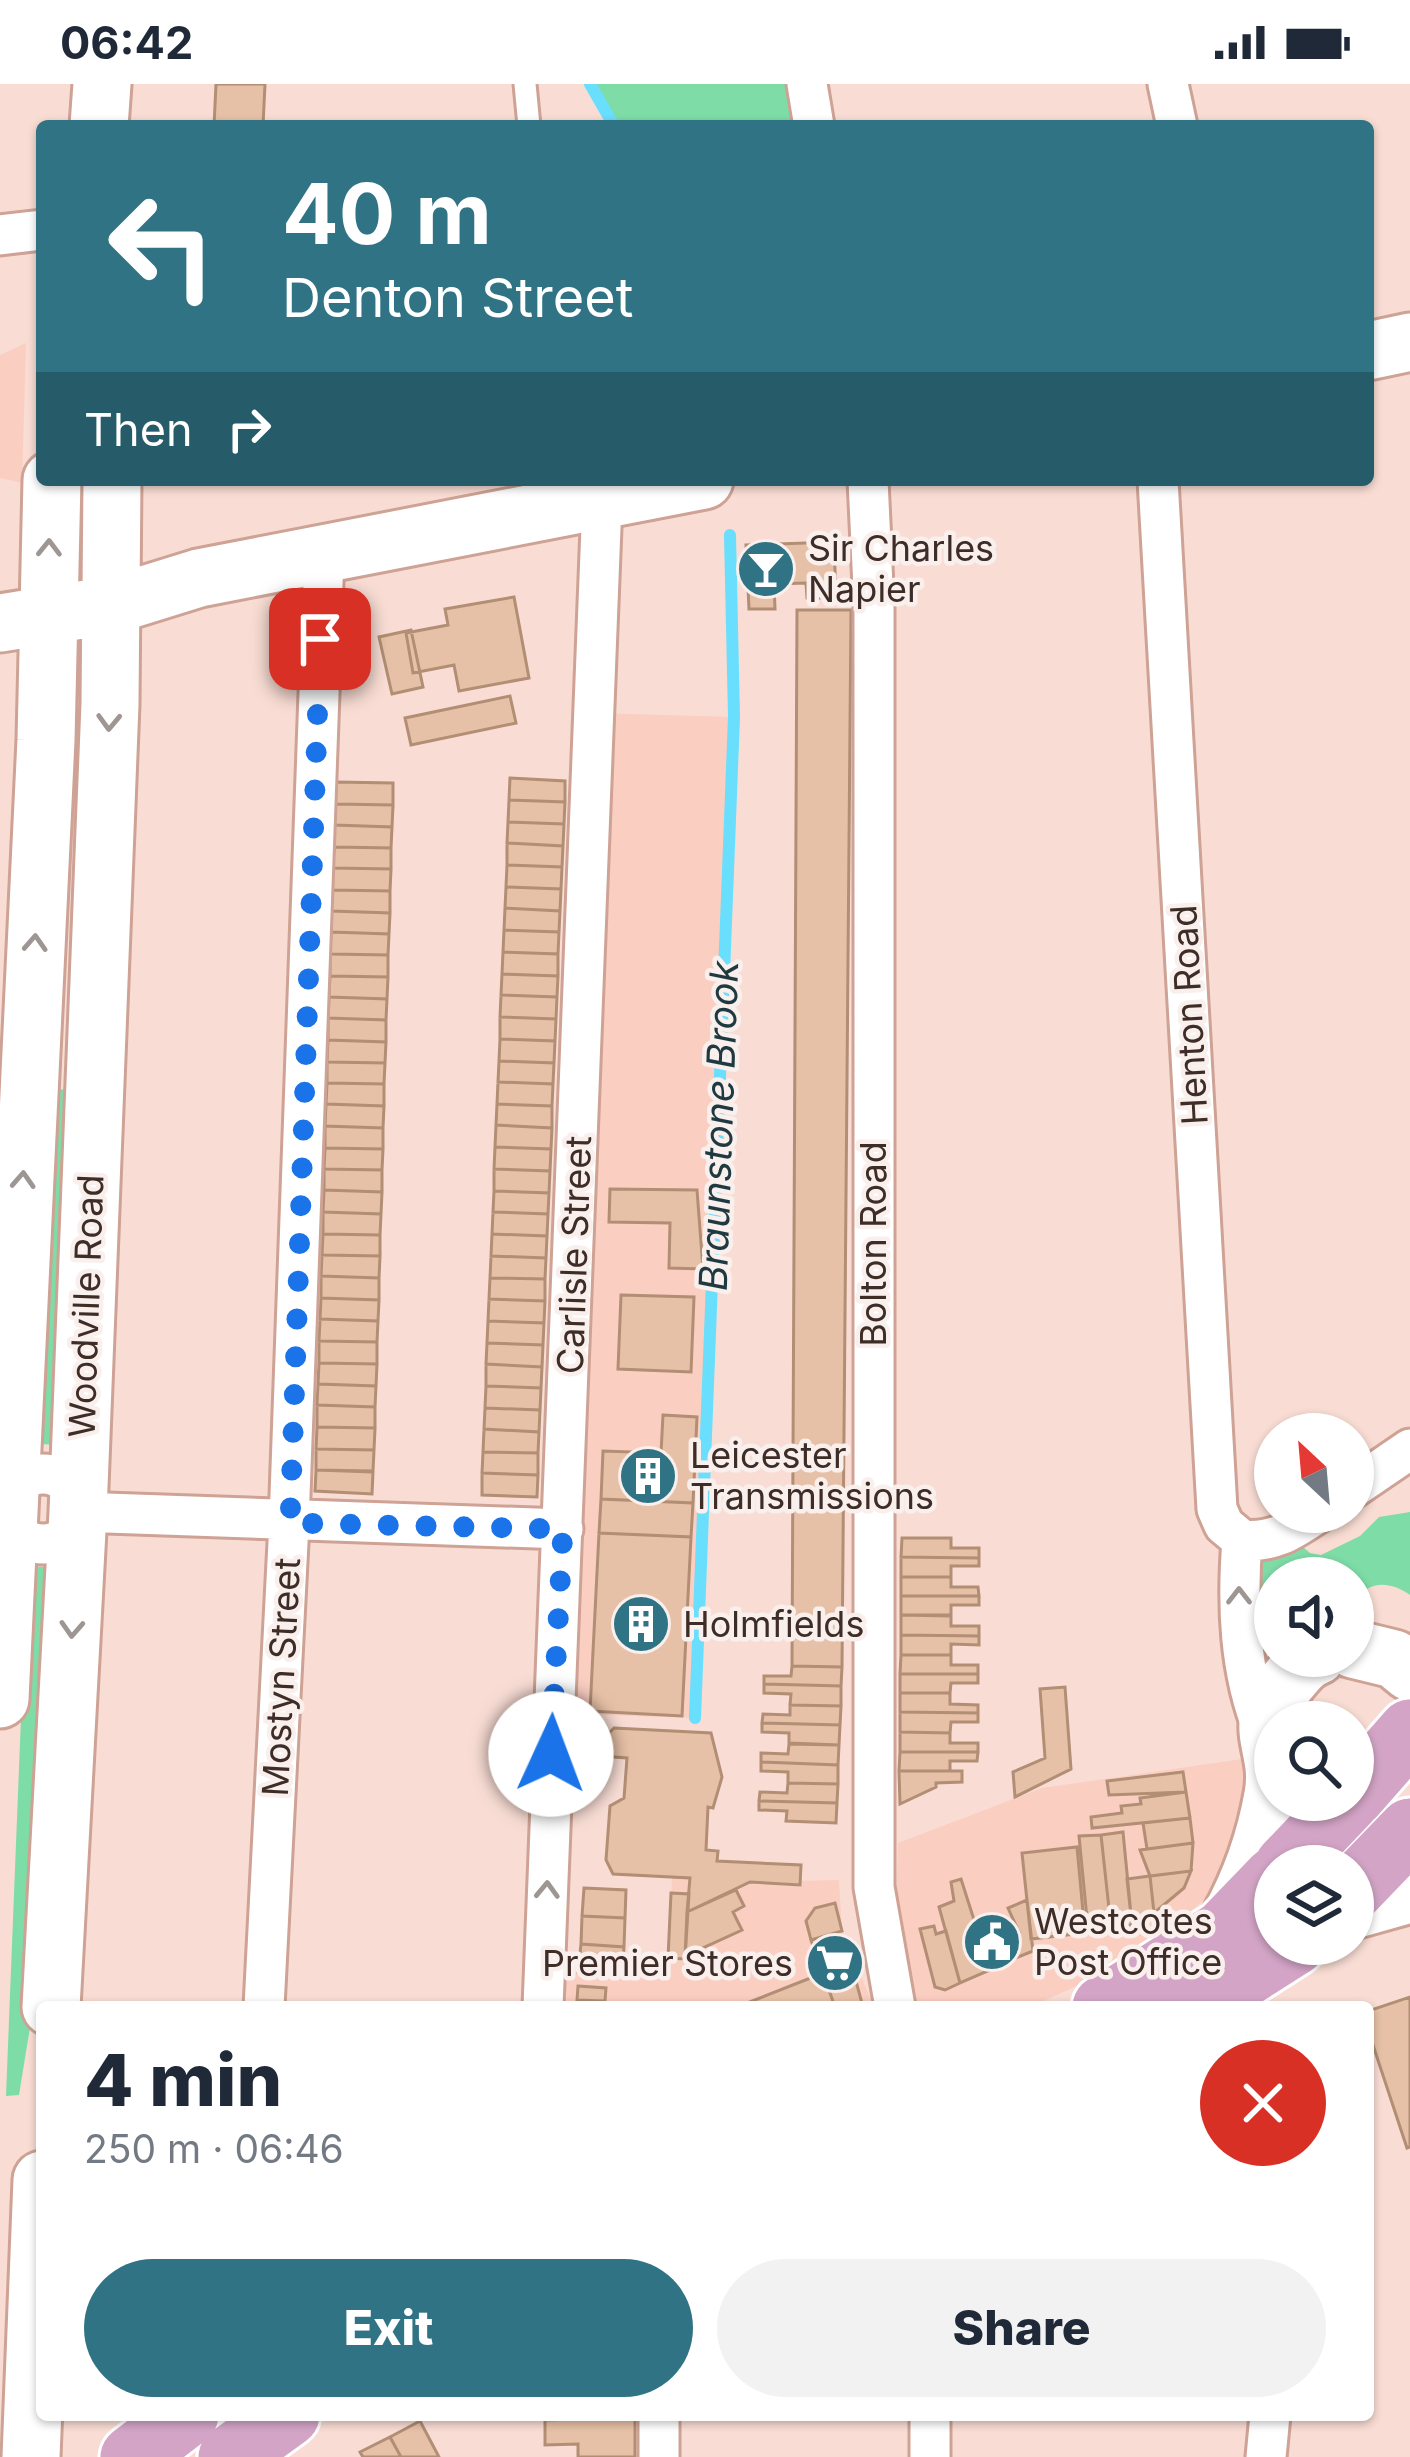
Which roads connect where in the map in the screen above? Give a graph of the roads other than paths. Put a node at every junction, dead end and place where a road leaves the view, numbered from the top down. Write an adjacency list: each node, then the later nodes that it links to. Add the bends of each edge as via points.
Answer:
1 (102, 84): 5 (street)
2 (525, 84): 6 (lane)
3 (807, 84): 7 (street)
4 (1168, 84): 8 (street)
5 (99, 120)
6 (528, 120)
7 (813, 120)
8 (1176, 120)
9 (36, 231): 10 (street)
10 (0, 235)
11 (51, 486): 19 (street, Woodville Road, one-way to 11)
12 (112, 486): 18 (street, Woodville Road)
13 (662, 486): 16 (street)
14 (868, 486): 51 (street, Bolton Road, via 874,1887)
15 (1158, 486): 29 (street, Henton Road, via 1217,1509)
16 (591, 496): 17 (street); 27 (street, Carlisle Street)
17 (324, 555): 18 (street, via 199,578); 26 (street, Mostyn Street)
18 (112, 605): 19 (street); 21 (street, Woodville Road, one-way to 21)
19 (23, 620): 20 (street, Woodville Road, one-way to 19)
20 (29, 1060): 21 (street); 24 (street, Woodville Road, one-way to 20)
21 (95, 1066): 25 (street, Woodville Road)
22 (1410, 1449): 23 (street)
23 (1374, 1474)
24 (3, 1506): 25 (street, via 15,1485 46,1473 66,1481); 33 (street, Woodville Road)
25 (78, 1512): 26 (street); 48 (street, Woodville Road, one-way to 48)
26 (290, 1523): 27 (street); 49 (street, Mostyn Street)
27 (563, 1529): 50 (street, Carlisle Street, one-way to 27)
28 (1288, 1533): 29 (street)
29 (1242, 1540): 35 (street, one-way to 29, via 1237,1604)
30 (1374, 1654): 31 (street)
31 (1410, 1672)
32 (1292, 1677): 34 (street)
33 (0, 1699)
34 (1272, 1701)
35 (1254, 1708)
36 (1410, 1730): 37 (main road)
37 (1374, 1771)
38 (1267, 1821): 46 (street, via 1254,1874)
39 (1329, 1821): 41 (main road)
40 (1410, 1830): 42 (main road)
41 (1306, 1845)
42 (1374, 1867)
43 (1410, 1894): 45 (street)
44 (1254, 1900): 46 (main road)
45 (1374, 1904)
46 (1223, 1932): 52 (main road)
47 (1263, 1965): 53 (main road)
48 (51, 2001)
49 (265, 2001)
50 (543, 2001)
51 (894, 2001)
52 (1114, 2001)
53 (1205, 2001)
54 (36, 2374): 58 (street)
55 (659, 2421): 59 (street)
56 (930, 2421): 60 (street)
57 (1269, 2421): 61 (street)
58 (31, 2457)
59 (659, 2457)
60 (931, 2457)
61 (1266, 2457)

